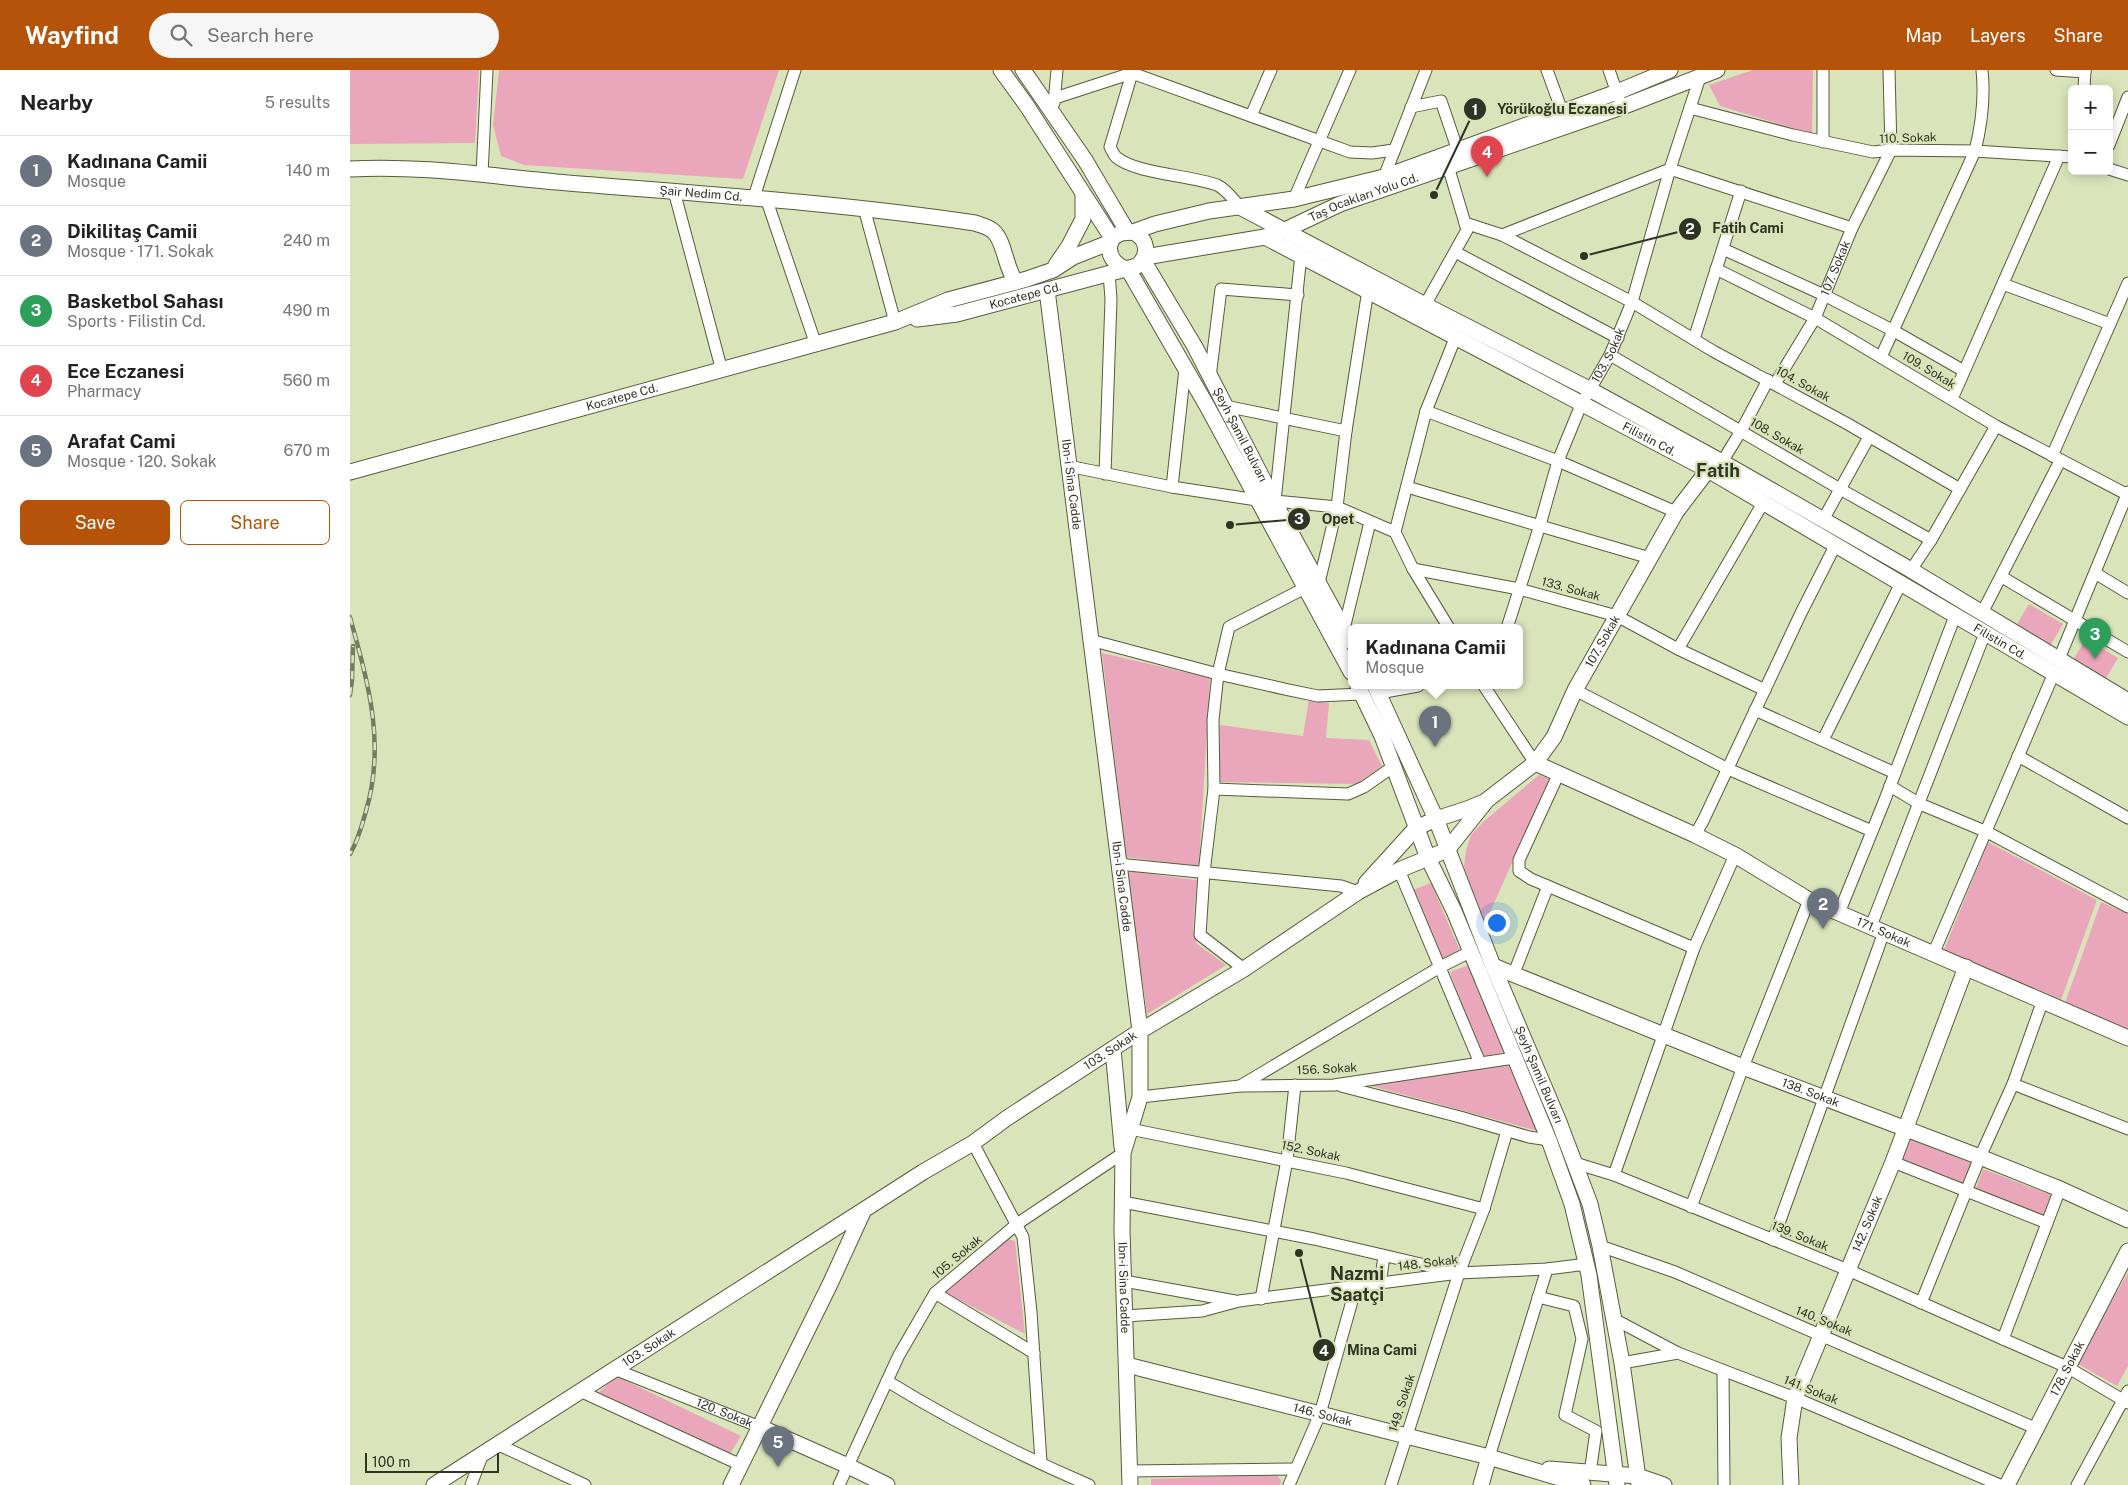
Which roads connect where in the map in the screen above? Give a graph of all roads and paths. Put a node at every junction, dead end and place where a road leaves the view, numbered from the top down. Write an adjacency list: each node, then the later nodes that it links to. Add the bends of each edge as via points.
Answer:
1 (487, 70): 43 (street)
2 (794, 70): 49 (street)
3 (1001, 70): 48 (main road, Şeyh Şamil Bulvarı)
4 (1023, 70): 28 (main road, Şeyh Şamil Bulvarı)
5 (1057, 70): 23 (street)
6 (1271, 70): 29 (street)
7 (1350, 70): 31 (street)
8 (1426, 70): 24 (street)
9 (1547, 70): 27 (street)
10 (1609, 70): 21 (street)
11 (1670, 70): 21 (main road, Taş Ocakları Yolu Cd.)
12 (1717, 70): 19 (main road, Taş Ocakları Yolu Cd.)
13 (1822, 70): 32 (street)
14 (1889, 70): 34 (street)
15 (1982, 70): 36 (street, via 1984,103)
16 (2056, 70): 17 (street)
17 (2085, 71): 20 (street)
18 (1133, 72): 23 (street); 29 (street); 51 (street, via 1110,146 1114,155 1138,167 1219,186)
19 (1700, 76): 25 (main road, Taş Ocakları Yolu Cd.); 26 (street, 103. Sokak)
20 (2084, 85)
21 (1617, 92): 25 (street); 27 (main road, Taş Ocakları Yolu Cd.)
22 (2128, 97): 30 (street)
23 (1055, 98): 28 (street)
24 (1411, 107): 33 (street); 35 (street, via 1441,101)
25 (1622, 107): 39 (main road, Taş Ocakları Yolu Cd.)
26 (1690, 108): 32 (street, 110. Sokak); 40 (street, 103. Sokak)
27 (1562, 111): 35 (main road, Taş Ocakları Yolu Cd.)
28 (1053, 114): 56 (main road, Şeyh Şamil Bulvarı)
29 (1251, 116): 31 (street)
30 (2113, 135)
31 (1320, 142): 33 (street, via 1357,153); 50 (street)
32 (1823, 142): 34 (street, 110. Sokak, via 1873,152)
33 (1394, 150): 45 (street)
34 (1891, 150): 36 (street, 110. Sokak); 54 (street, 107. Sokak)
35 (1458, 151): 45 (main road, Taş Ocakları Yolu Cd.)
36 (1975, 151): 37 (street, 110. Sokak); 80 (street)
37 (2068, 156)
38 (2068, 158): 69 (street)
39 (1448, 166): 53 (street); 55 (main road, Taş Ocakları Yolu Cd., via 1340,204)
40 (1670, 168): 47 (street); 57 (street); 74 (street, 103. Sokak)
41 (350, 169): 43 (main road, Şair Nedim Cd., via 425,168)
42 (2113, 170): 44 (street)
43 (482, 174): 46 (main road, Şair Nedim Cd.)
44 (2128, 175)
45 (1384, 177): 50 (main road, Taş Ocakları Yolu Cd.)
46 (674, 191): 49 (main road, Şair Nedim Cd.); 88 (street)
47 (1741, 191): 54 (street); 60 (street)
48 (1083, 194): 59 (main road, Şeyh Şamil Bulvarı); 65 (main road, via 1083,219)
49 (760, 198): 52 (main road, Şair Nedim Cd.); 84 (street)
50 (1294, 199): 51 (main road, Taş Ocakları Yolu Cd.)
51 (1240, 207): 55 (main road, Filistin Cd.); 56 (main road, Taş Ocakları Yolu Cd., via 1182,217)
52 (864, 208): 67 (main road, Şair Nedim Cd., via 975,223 993,231); 78 (street)
53 (1466, 223): 57 (street, 104. Sokak); 61 (street, via 1467,230)
54 (1852, 228): 72 (street, 107. Sokak)
55 (1285, 230): 58 (main road, Taş Ocakları Yolu Cd.); 75 (main road, Filistin Cd.)
56 (1130, 232): 59 (main road, via 1120,233); 63 (main road, Şeyh Şamil Bulvarı, via 1143,239)
57 (1502, 235): 74 (street, 104. Sokak)
58 (1265, 237): 62 (main road, Filistin Cd.); 63 (main road, Taş Ocakları Yolu Cd.)
59 (1112, 240): 65 (main road, Kocatepe Cd., via 1073,257); 66 (main road, Şeyh Şamil Bulvarı, via 1109,252)
60 (1723, 249): 64 (street); 72 (street)
61 (1455, 252): 75 (street); 82 (street)
62 (1301, 255): 71 (main road, Filistin Cd.); 73 (street)
63 (1144, 258): 66 (main road, via 1137,266); 90 (main road, Şeyh Şamil Bulvarı)
64 (1716, 269): 77 (street, 109. Sokak); 83 (street)
65 (1053, 270): 67 (main road, Kocatepe Cd.)
66 (1120, 270): 70 (main road, Kocatepe Cd.); 87 (main road, Şeyh Şamil Bulvarı); 108 (street, via 1111,299)
67 (1016, 282): 78 (main road, Kocatepe Cd., via 948,300)
68 (2128, 283): 76 (street)
69 (2003, 284): 79 (street); 89 (street)
70 (1046, 290): 78 (main road, Kocatepe Cd., via 957,314); 105 (main road, Ibn-i Sina Cadde)
71 (1368, 290): 81 (main road, Filistin Cd.); 99 (street)
72 (1824, 294): 77 (street, 107. Sokak); 80 (street)
73 (1298, 296): 90 (street, via 1221,289); 97 (street)
74 (1632, 302): 82 (street, 103. Sokak); 83 (street, 104. Sokak)
75 (1424, 305): 92 (main road, Filistin Cd.)
76 (2124, 305): 79 (street)
77 (1815, 318): 86 (street, 109. Sokak); 91 (street, 107. Sokak)
78 (896, 322): 84 (main road, Kocatepe Cd.)
79 (2110, 324): 102 (street)
80 (1894, 331): 86 (street); 89 (street)
81 (1456, 336): 94 (main road, Filistin Cd.); 96 (street)
82 (1618, 338): 85 (street, 103. Sokak)
83 (1694, 339): 91 (street, 104. Sokak)
84 (816, 345): 88 (main road, Kocatepe Cd.)
85 (1610, 354): 92 (street, 103. Sokak); 100 (street, 108. Sokak)
86 (1881, 357): 93 (street, 109. Sokak)
87 (1185, 369): 109 (street); 114 (main road, Şeyh Şamil Bulvarı)
88 (722, 371): 107 (main road, Kocatepe Cd.)
89 (1964, 371): 93 (street)
90 (1210, 377): 95 (main road, Şeyh Şamil Bulvarı)
91 (1771, 382): 100 (street, 107. Sokak); 101 (street, 104. Sokak)
92 (1589, 389): 94 (street, 103. Sokak); 104 (main road, Filistin Cd.)
93 (1952, 399): 98 (street, 109. Sokak)
94 (1581, 404): 103 (street, 103. Sokak); 106 (main road, Filistin Cd.)
95 (1225, 406): 97 (street); 115 (main road, Şeyh Şamil Bulvarı)
96 (1426, 411): 103 (street); 110 (street)
97 (1284, 418): 99 (street); 115 (street)
98 (1996, 426): 102 (street, 109. Sokak); 111 (street)
99 (1346, 431): 117 (street)
100 (1741, 431): 104 (street, 107. Sokak); 112 (street, 108. Sokak)
101 (1869, 436): 111 (street, 104. Sokak); 112 (street)
102 (2056, 458): 113 (street, 109. Sokak); 129 (street)
103 (1558, 461): 118 (street); 121 (street, 103. Sokak)
104 (1722, 462): 106 (main road); 119 (main road, Filistin Cd.)
105 (1068, 466): 108 (street); 143 (main road, Ibn-i Sina Cadde)
106 (1708, 470): 116 (main road, Filistin Cd.); 118 (main road, 107. Sokak)
107 (350, 472)
108 (1105, 474): 109 (street)
109 (1172, 487): 114 (street)
110 (1407, 487): 121 (street); 122 (street)
111 (1960, 489): 123 (street)
112 (1840, 490): 119 (street); 123 (street, 108. Sokak)
113 (2128, 494): 128 (street)
114 (1257, 500): 131 (main road, Şeyh Şamil Bulvarı)
115 (1275, 501): 117 (street); 131 (main road, Şeyh Şamil Bulvarı)
116 (1763, 503): 124 (main road, Filistin Cd.); 144 (street)
117 (1337, 507): 120 (street); 131 (street)
118 (1676, 512): 125 (main road, 107. Sokak)
119 (1823, 520): 127 (main road, Filistin Cd.)
120 (1370, 522): 122 (street); 138 (street)
121 (1540, 525): 125 (street); 132 (street, 103. Sokak)
122 (1395, 532): 126 (street)
123 (1931, 540): 127 (street)
124 (1836, 544): 130 (main road, Filistin Cd.); 153 (street)
125 (1650, 558): 135 (main road, 107. Sokak)
126 (1413, 568): 132 (street, 133. Sokak); 139 (street)
127 (1910, 570): 134 (main road, Filistin Cd.)
128 (2095, 573): 133 (street); 137 (street)
129 (2002, 576): 134 (street); 137 (street)
130 (1901, 584): 136 (main road, Filistin Cd.); 157 (street)
131 (1312, 586): 142 (main road, Şeyh Şamil Bulvarı); 146 (main road, Şeyh Şamil Bulvarı); 148 (street, via 1229,627)
132 (1519, 589): 135 (street, 133. Sokak); 140 (street, 103. Sokak)
133 (2128, 593)
134 (1982, 613): 147 (main road, Filistin Cd.)
135 (1617, 616): 144 (street, 133. Sokak); 152 (main road, 107. Sokak)
136 (1955, 616): 141 (main road, Filistin Cd.); 163 (street)
137 (2076, 619): 145 (street); 147 (street)
138 (1350, 624)
139 (1447, 624)
140 (1509, 624)
141 (1985, 633): 147 (main road, Filistin Cd.); 167 (street)
142 (1348, 635)
143 (1090, 640): 148 (street); 177 (main road, Ibn-i Sina Cadde)
144 (1678, 649): 153 (street, 133. Sokak)
145 (2128, 652)
146 (1348, 665)
147 (2056, 666): 154 (main road, Filistin Cd.); 156 (main road, Filistin Cd.); 158 (street)
148 (1218, 674): 151 (street, via 1318,696); 165 (street)
149 (1377, 689): 169 (main road, Şeyh Şamil Bulvarı)
150 (1489, 689): 159 (street)
151 (1360, 690): 160 (main road, Şeyh Şamil Bulvarı)
152 (1575, 690): 159 (main road, 107. Sokak, via 1554,737); 161 (street)
153 (1765, 690): 155 (street)
154 (2128, 701)
155 (1755, 710): 157 (street); 161 (street)
156 (2128, 717)
157 (1823, 740): 163 (street)
158 (2018, 756): 168 (street); 172 (street)
159 (1536, 763): 162 (main road, 171. Sokak); 166 (main road, 107. Sokak)
160 (1394, 766): 165 (street, via 1364,788 1348,794); 170 (main road, Şeyh Şamil Bulvarı)
161 (1728, 769): 171 (street); 173 (street)
162 (1559, 773): 173 (main road, 171. Sokak); 180 (street, via 1519,860 1519,871)
163 (1895, 773): 164 (street)
164 (1890, 786): 167 (street); 171 (street)
165 (1214, 789): 179 (street)
166 (1487, 800): 169 (main road, 103. Sokak); 174 (main road)
167 (1920, 804): 172 (street); 185 (street)
168 (2128, 818)
169 (1436, 819): 170 (main road, 103. Sokak); 174 (main road, Şeyh Şamil Bulvarı)
170 (1416, 828): 176 (main road, Şeyh Şamil Bulvarı); 181 (main road, 103. Sokak)
171 (1872, 831): 184 (street)
172 (1987, 832): 183 (street); 188 (street)
173 (1695, 835): 175 (main road, 171. Sokak)
174 (1447, 850): 176 (main road, 103. Sokak); 189 (main road, Şeyh Şamil Bulvarı)
175 (1735, 856): 182 (main road, 171. Sokak); 186 (street)
176 (1428, 858): 178 (main road, 103. Sokak); 187 (main road, Şeyh Şamil Bulvarı)
177 (1118, 864): 179 (street); 195 (main road, Ibn-i Sina Cadde)
178 (1399, 870): 181 (main road, 103. Sokak); 190 (street)
179 (1204, 873): 181 (street, via 1341,886); 192 (street, via 1200,934)
180 (1548, 886): 186 (street); 193 (street)
181 (1358, 892): 192 (main road, 103. Sokak)
182 (1809, 900): 184 (main road, 171. Sokak); 201 (street)
183 (2128, 907)
184 (1839, 912): 185 (main road, 171. Sokak)
185 (1878, 929): 188 (main road, 171. Sokak); 207 (street)
186 (1694, 948): 196 (street)
187 (1470, 952): 190 (street); 199 (main road, Şeyh Şamil Bulvarı)
188 (1934, 952): 191 (main road, 171. Sokak)
189 (1493, 966): 193 (main road, 138. Sokak); 218 (main road, Şeyh Şamil Bulvarı)
190 (1440, 967): 200 (street); 205 (street)
191 (1966, 967): 194 (main road, 171. Sokak); 208 (main road, 142. Sokak)
192 (1244, 969): 195 (main road, 103. Sokak)
193 (1514, 972): 196 (main road, 138. Sokak)
194 (2043, 1000): 197 (main road, 171. Sokak); 202 (street)
195 (1140, 1031): 198 (main road, 103. Sokak); 206 (main road, Ibn-i Sina Cadde)
196 (1664, 1034): 201 (main road, 138. Sokak); 219 (street)
197 (2128, 1038)
198 (1113, 1049): 213 (main road, 103. Sokak); 214 (main road)
199 (1514, 1058): 200 (street, 156. Sokak); 212 (main road, Şeyh Şamil Bulvarı)
200 (1480, 1063): 204 (street, 156. Sokak)
201 (1743, 1067): 207 (main road, 138. Sokak); 223 (street)
202 (2013, 1084): 209 (street); 215 (street)
203 (1295, 1085): 204 (street, 156. Sokak); 205 (street, 156. Sokak); 216 (street)
204 (1334, 1085): 211 (street)
205 (1240, 1086): 206 (street, 156. Sokak)
206 (1140, 1097): 210 (main road, Ibn-i Sina Cadde)
207 (1824, 1097): 208 (main road, 138. Sokak); 230 (street)
208 (1906, 1128): 215 (main road, 138. Sokak); 217 (main road, 142. Sokak)
209 (2128, 1129)
210 (1130, 1130): 214 (main road, Ibn-i Sina Cadde); 216 (street, 152. Sokak)
211 (1507, 1131): 212 (street); 224 (street, 149. Sokak)
212 (1549, 1140): 234 (main road, Şeyh Şamil Bulvarı, via 1572,1204)
213 (972, 1143): 225 (main road, 103. Sokak); 228 (street)
214 (1123, 1153): 222 (main road, Ibn-i Sina Cadde); 228 (street, 105. Sokak)
215 (1980, 1157): 220 (main road, 138. Sokak); 221 (street)
216 (1287, 1160): 224 (street, 152. Sokak, via 1346,1172); 229 (street)
217 (1893, 1162): 221 (street); 236 (main road, 142. Sokak)
218 (1575, 1163): 219 (street, 139. Sokak); 231 (main road, Şeyh Şamil Bulvarı, via 1590,1204)
219 (1614, 1175): 223 (street, 139. Sokak)
220 (2060, 1189): 226 (main road, 138. Sokak); 227 (street)
221 (1968, 1192): 227 (street); 245 (street)
222 (1122, 1202): 229 (street); 238 (main road, Ibn-i Sina Cadde)
223 (1691, 1208): 230 (street, 139. Sokak)
224 (1484, 1209): 237 (street, 149. Sokak)
225 (863, 1212): 255 (main road, 103. Sokak); 262 (main road)
226 (2128, 1220)
227 (2047, 1223): 249 (street)
228 (1017, 1224): 241 (street, 105. Sokak); 250 (street, via 1023,1237)
229 (1272, 1231): 233 (street); 243 (street)
230 (1773, 1240): 236 (street, 139. Sokak)
231 (1600, 1246): 247 (main road, Şeyh Şamil Bulvarı); 248 (street, 140. Sokak, via 1675,1272)
232 (2128, 1251): 254 (main road, 178. Sokak)
233 (1384, 1256): 237 (street); 239 (street)
234 (1586, 1264): 235 (street, 148. Sokak); 275 (main road, Şeyh Şamil Bulvarı)
235 (1547, 1269): 237 (street, 148. Sokak); 242 (street)
236 (1848, 1270): 245 (street, 139. Sokak); 248 (main road, 142. Sokak)
237 (1459, 1273): 239 (street, 148. Sokak); 264 (street, 149. Sokak)
238 (1124, 1281): 244 (street); 246 (main road, Ibn-i Sina Cadde)
239 (1380, 1284): 240 (street, 148. Sokak)
240 (1356, 1287): 243 (street, 148. Sokak); 261 (street)
241 (935, 1294): 250 (street); 257 (street, 105. Sokak)
242 (1538, 1297): 267 (street); 274 (street, via 1574,1306 1582,1339 1565,1415 1596,1431)
243 (1260, 1299): 244 (street, 148. Sokak)
244 (1239, 1301): 246 (street, 148. Sokak, via 1202,1311)
245 (1921, 1303): 249 (street, 139. Sokak)
246 (1125, 1316): 253 (main road, Ibn-i Sina Cadde)
247 (1614, 1319): 251 (street, 141. Sokak); 252 (main road, Şeyh Şamil Bulvarı)
248 (1822, 1334): 259 (main road, 142. Sokak); 263 (street, 140. Sokak)
249 (2003, 1339): 254 (street, 139. Sokak)
250 (1034, 1353): 268 (street)
251 (1678, 1353): 252 (street); 256 (street, 141. Sokak)
252 (1622, 1363): 276 (main road, Şeyh Şamil Bulvarı)
253 (1127, 1365): 261 (main road, 146. Sokak); 273 (main road, Ibn-i Sina Cadde)
254 (2067, 1367): 260 (street, 139. Sokak); 263 (main road, 178. Sokak)
255 (614, 1368): 258 (main road, 103. Sokak); 262 (street, 120. Sokak)
256 (1723, 1371): 259 (street, 141. Sokak); 289 (street)
257 (887, 1381): 268 (street, via 993,1442); 270 (street, 105. Sokak)
258 (580, 1391): 265 (main road, 103. Sokak); 269 (street)
259 (1795, 1398): 290 (main road, 142. Sokak, via 1789,1438); 291 (street, 141. Sokak)
260 (2126, 1398): 293 (street)
261 (1320, 1414): 264 (main road, 146. Sokak); 272 (street)
262 (760, 1427): 269 (main road); 270 (main road, 120. Sokak)
263 (2035, 1428): 292 (main road, 178. Sokak)
264 (1405, 1437): 267 (main road, 146. Sokak); 286 (street, 149. Sokak)
265 (499, 1445): 266 (main road, 103. Sokak); 280 (street)
266 (482, 1456): 278 (main road, 103. Sokak); 279 (street)
267 (1489, 1457): 271 (main road, 146. Sokak); 287 (main road)
268 (1042, 1462): 284 (street)
269 (741, 1465): 281 (main road)
270 (848, 1466): 282 (street, 105. Sokak); 283 (main road, 120. Sokak)
271 (1518, 1466): 274 (main road, 146. Sokak); 277 (main road, 146. Sokak)
272 (1295, 1469): 273 (street); 285 (street)
273 (1130, 1478)
274 (1587, 1479): 275 (main road, 146. Sokak); 277 (main road, 146. Sokak)
275 (1617, 1479): 276 (main road, 146. Sokak)
276 (1638, 1481): 288 (main road, 146. Sokak)
277 (1567, 1483)
278 (434, 1485)
279 (471, 1485)
280 (585, 1485)
281 (731, 1485)
282 (839, 1485)
283 (887, 1485)
284 (1089, 1485)
285 (1289, 1485)
286 (1391, 1485)
287 (1481, 1485)
288 (1660, 1485)
289 (1724, 1485)
290 (1791, 1485)
291 (2000, 1485)
292 (2007, 1485)
293 (2076, 1485)

